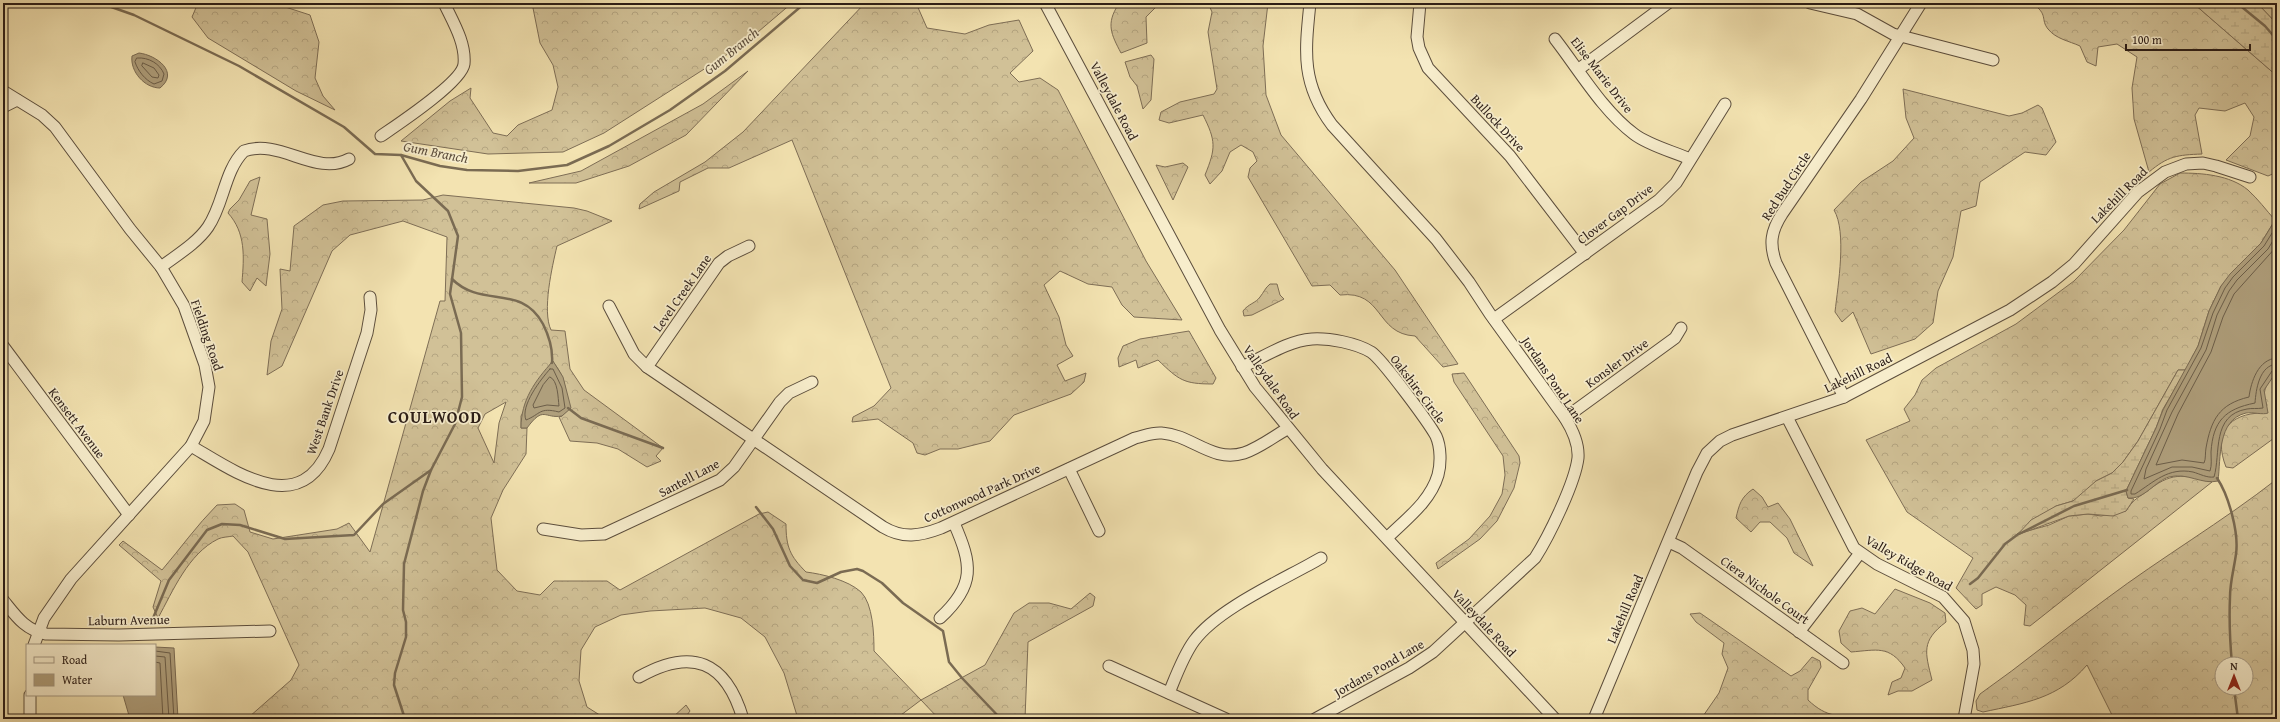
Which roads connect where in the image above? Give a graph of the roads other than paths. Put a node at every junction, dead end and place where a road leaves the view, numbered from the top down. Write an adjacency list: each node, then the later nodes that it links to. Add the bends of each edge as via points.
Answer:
1 (444, 3): 16 (street, via 463,46 464,67 443,90)
2 (1045, 3): 28 (street, Valleydale Road)
3 (1310, 3): 25 (street, Jordans Pond Lane, via 1307,71 1318,107 1436,239)
4 (1420, 3): 21 (street, Bullock Drive, via 1417,37 1428,68 1510,156)
5 (1668, 3): 11 (street)
6 (1810, 3): 8 (street, via 1857,14)
7 (1921, 3): 8 (street, Red Bud Circle)
8 (1901, 36): 10 (street); 31 (street, Red Bud Circle, via 1773,230 1771,244 1776,263)
9 (1555, 39): 11 (street, Elise Marie Drive)
10 (1993, 60)
11 (1579, 69): 17 (street, Elise Marie Drive, via 1618,120 1635,135)
12 (3, 91): 13 (street, Fielding Road)
13 (17, 100): 15 (street); 22 (street, Fielding Road, via 42,115 55,127)
14 (1725, 104): 17 (street, Clover Gap Drive)
15 (3, 107)
16 (381, 136)
17 (1690, 159): 21 (street, Clover Gap Drive, via 1676,183 1659,200)
18 (349, 160): 22 (street, via 342,163 324,163 270,148 244,152 233,168 209,226 187,248)
19 (2250, 177): 31 (street, Lakehill Road, via 2203,164 2186,164 2165,172 2138,192 2074,264 2052,282 1986,324)
20 (749, 246): 29 (street, Level Creek Lane, via 719,263)
21 (1585, 254): 25 (street, Clover Gap Drive)
22 (161, 267): 36 (street, Fielding Road, via 184,306 208,378 207,409)
23 (370, 297): 36 (street, West Bank Drive, via 370,320 365,340 329,450 320,468 312,475 292,484 259,483)
24 (609, 306): 29 (street, Cottonwood Park Drive, via 634,354)
25 (1494, 319): 33 (street, Jordans Pond Lane)
26 (1681, 328): 33 (street, Konsler Drive, via 1675,338)
27 (3, 346): 38 (street, Kensett Avenue)
28 (1242, 366): 34 (street, Valleydale Road); 42 (street, Oakshire Circle, via 1288,345 1312,339 1352,344 1372,352 1383,365 1436,437 1440,457 1438,475 1429,497)
29 (647, 367): 35 (street, Cottonwood Park Drive)
30 (812, 382): 35 (street, Santell Lane, via 785,396)
31 (1844, 397): 32 (street, Lakehill Road)
32 (1787, 417): 43 (street, Lakehill Road, via 1732,435 1714,445 1697,472); 44 (street, Valley Ridge Road, via 1845,535)
33 (1565, 418): 48 (street, Jordans Pond Lane, via 1572,431 1578,457 1574,474 1545,542 1535,558)
34 (1287, 428): 37 (street, Cottonwood Park Drive, via 1244,453 1229,455 1205,450 1170,434 1152,433 1135,438); 42 (street, Valleydale Road)
35 (753, 440): 39 (street, Cottonwood Park Drive, via 894,533 919,536); 40 (street, Santell Lane, via 727,476 614,530 593,536)
36 (191, 446): 38 (street, Fielding Road)
37 (1069, 469): 39 (street, Cottonwood Park Drive); 41 (street)
38 (129, 515): 50 (street, Fielding Road, via 71,579)
39 (954, 522): 47 (street, via 964,547 968,572 955,604)
40 (542, 529)
41 (1099, 531)
42 (1387, 538): 48 (street, Valleydale Road)
43 (1669, 542): 51 (street, Ciera Nichole Court, via 1682,548); 63 (street, Lakehill Road)
44 (1860, 553): 51 (street); 64 (street, Valley Ridge Road, via 1943,597 1964,621 1972,643 1974,664)
45 (1321, 558): 56 (street, via 1216,618 1189,648)
46 (3, 600): 50 (street, via 17,618)
47 (940, 618)
48 (1466, 623): 61 (street, Jordans Pond Lane, via 1421,661); 62 (street, Valleydale Road)
49 (270, 631): 50 (street, Laburn Avenue, via 112,635)
50 (37, 632): 52 (street, Fielding Road)
51 (1799, 632): 53 (street, Ciera Nichole Court)
52 (34, 644)
53 (1843, 663)
54 (1109, 666): 56 (street)
55 (639, 677): 59 (street, via 671,662 682,660 707,666 725,679)
56 (1168, 693): 60 (street)
57 (30, 696): 58 (street)
58 (30, 719)
59 (743, 719)
60 (1226, 719)
61 (1314, 719)
62 (1555, 719)
63 (1594, 719)
64 (1964, 719)

